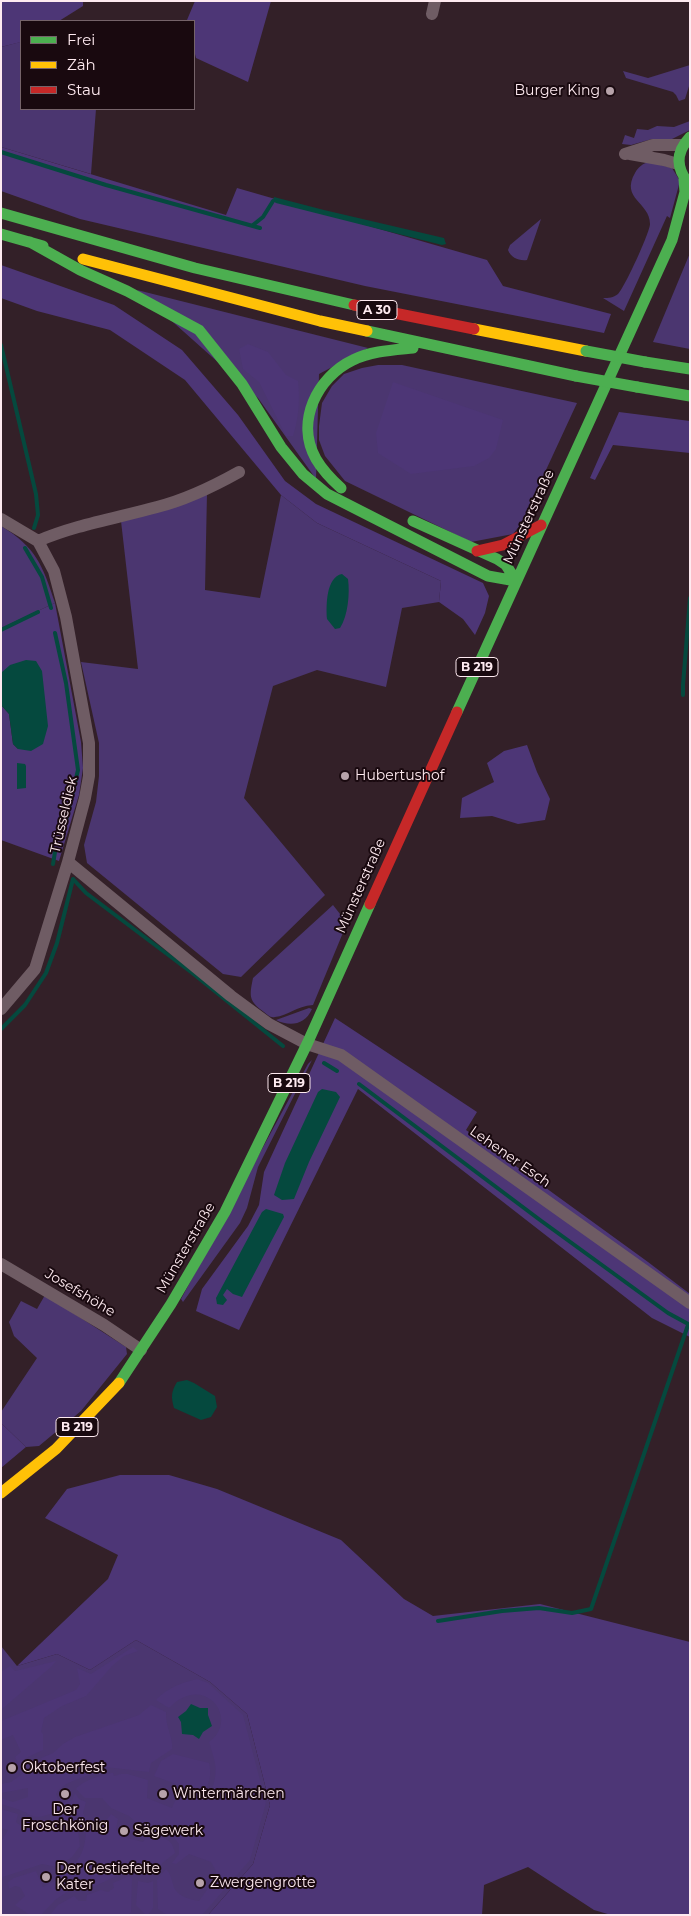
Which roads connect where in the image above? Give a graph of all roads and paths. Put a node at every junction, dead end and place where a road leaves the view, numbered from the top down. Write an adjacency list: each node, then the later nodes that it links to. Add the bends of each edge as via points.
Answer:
1 (435, 1): 2 (street)
2 (432, 14)
3 (686, 141): 4 (main road, via 678,154); 4 (street, via 653,145 625,154)
4 (678, 164): 5 (main road)
5 (687, 182): 9 (main road, Münsterstraße / B 219)
6 (1, 213): 12 (main road, A 30, bridge, via 104,244 260,284 586,351)
7 (690, 215): 9 (main road, Münsterstraße / B 219)
8 (1, 234): 10 (main road, A 30)
9 (672, 240): 18 (main road, Münsterstraße / B 219)
10 (30, 242): 11 (main road, A 30, via 228,298); 21 (main road, via 199,330 242,384 281,447 303,474 327,494 488,576)
11 (427, 346): 13 (main road, A 30, bridge); 15 (main road, via 352,360 331,374 318,389 310,408 307,432 311,451 319,466 339,488)
12 (690, 369)
13 (690, 396)
14 (238, 472): 19 (street, via 160,507 57,533)
15 (348, 492)
16 (399, 515): 20 (main road)
17 (1, 519): 19 (street)
18 (541, 525): 20 (main road, via 511,543); 21 (main road, Münsterstraße / B 219)
19 (38, 541): 22 (street, Trüsseldiek, via 54,571 66,617 89,743 89,776)
20 (477, 551): 21 (main road, via 506,565)
21 (516, 581): 24 (main road, Münsterstraße / B 219)
22 (68, 862): 23 (street, via 35,969); 24 (street, Trüsseldiek, via 231,996 269,1024)
23 (1, 1009)
24 (307, 1044): 26 (street, Lehener Esch, via 341,1055); 27 (main road, Münsterstraße / B 219, via 225,1212)
25 (1, 1264): 27 (street, Josefshöhe)
26 (690, 1304)
27 (141, 1350): 28 (main road, Münsterstraße / B 219, via 120,1380 56,1449)
28 (1, 1493)

